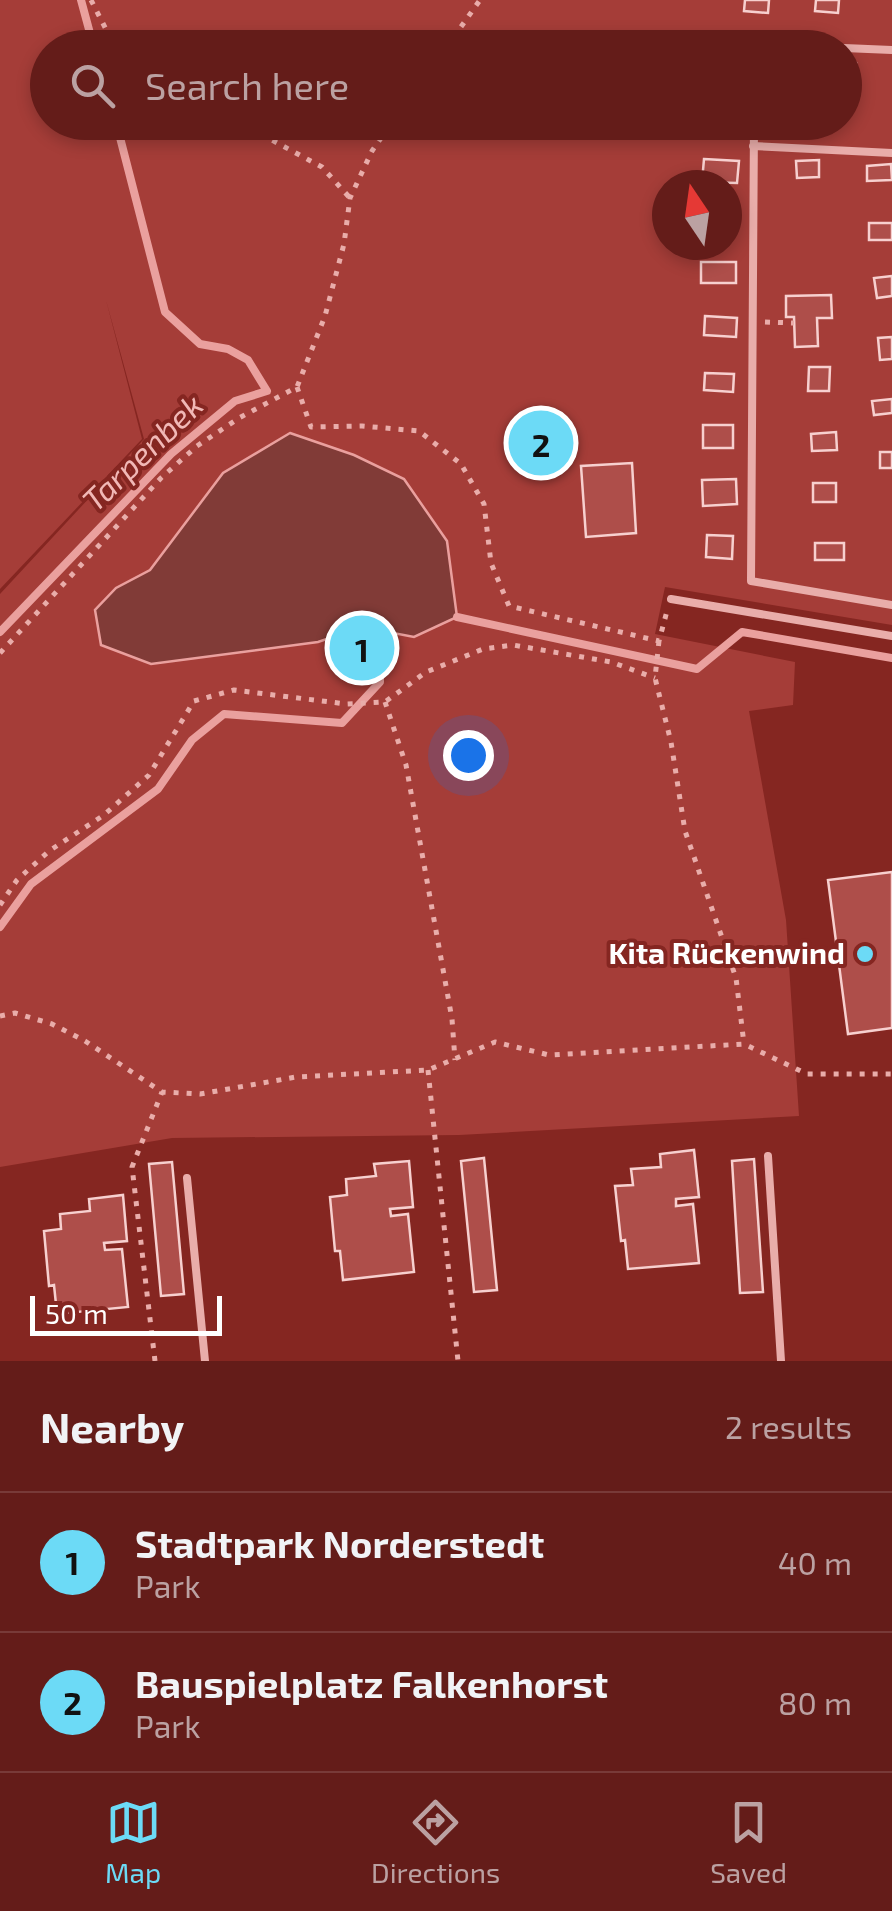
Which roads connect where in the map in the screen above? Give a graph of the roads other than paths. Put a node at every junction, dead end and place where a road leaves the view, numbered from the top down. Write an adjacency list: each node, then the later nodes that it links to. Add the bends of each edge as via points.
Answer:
1 (862, 49): 2 (lane)
2 (892, 50)
3 (753, 140): 4 (lane)
4 (753, 146): 5 (lane); 7 (lane, via 751,582)
5 (892, 153)
6 (671, 600): 8 (lane)
7 (892, 605)
8 (892, 636)
9 (768, 1156): 12 (lane)
10 (187, 1178): 11 (lane)
11 (204, 1361)
12 (781, 1361)

